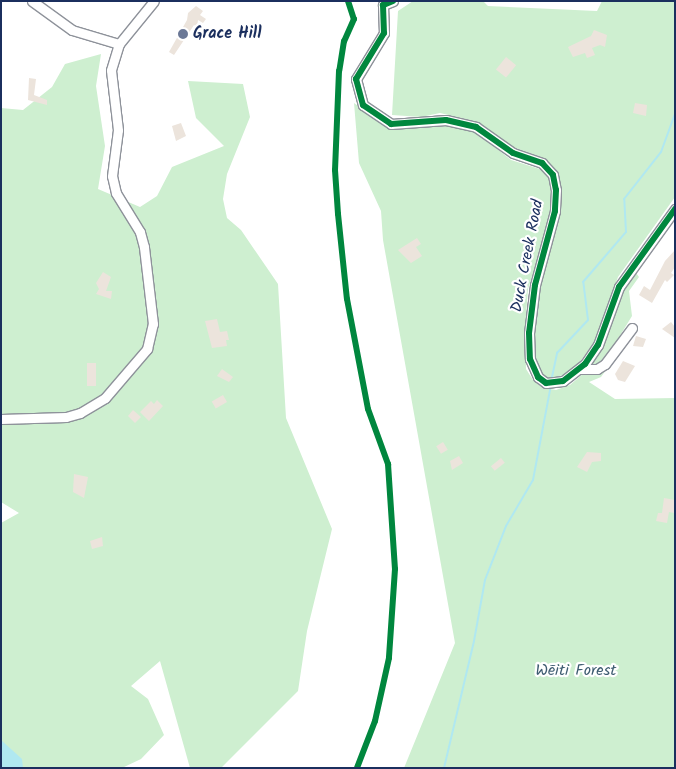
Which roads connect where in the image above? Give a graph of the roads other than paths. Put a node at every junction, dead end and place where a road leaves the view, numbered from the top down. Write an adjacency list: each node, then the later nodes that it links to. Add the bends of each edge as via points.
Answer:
1 (32, 1): 4 (street, via 72,30)
2 (154, 1): 4 (street)
3 (394, 1): 7 (street, Duck Creek Road, via 383,5 384,33 356,80 363,105 391,124 446,120 476,127 513,153 549,168 556,190 555,211 535,285 529,333 530,359 532,370 546,383 563,381)
4 (119, 44): 8 (street, via 111,70 118,130 112,176 116,193 140,232 144,247 153,324 147,349 104,398 80,413 66,418)
5 (675, 209): 7 (street, Duck Creek Road, via 627,274 598,345)
6 (632, 328): 7 (street, via 604,364 596,369)
7 (580, 369)
8 (1, 418)

